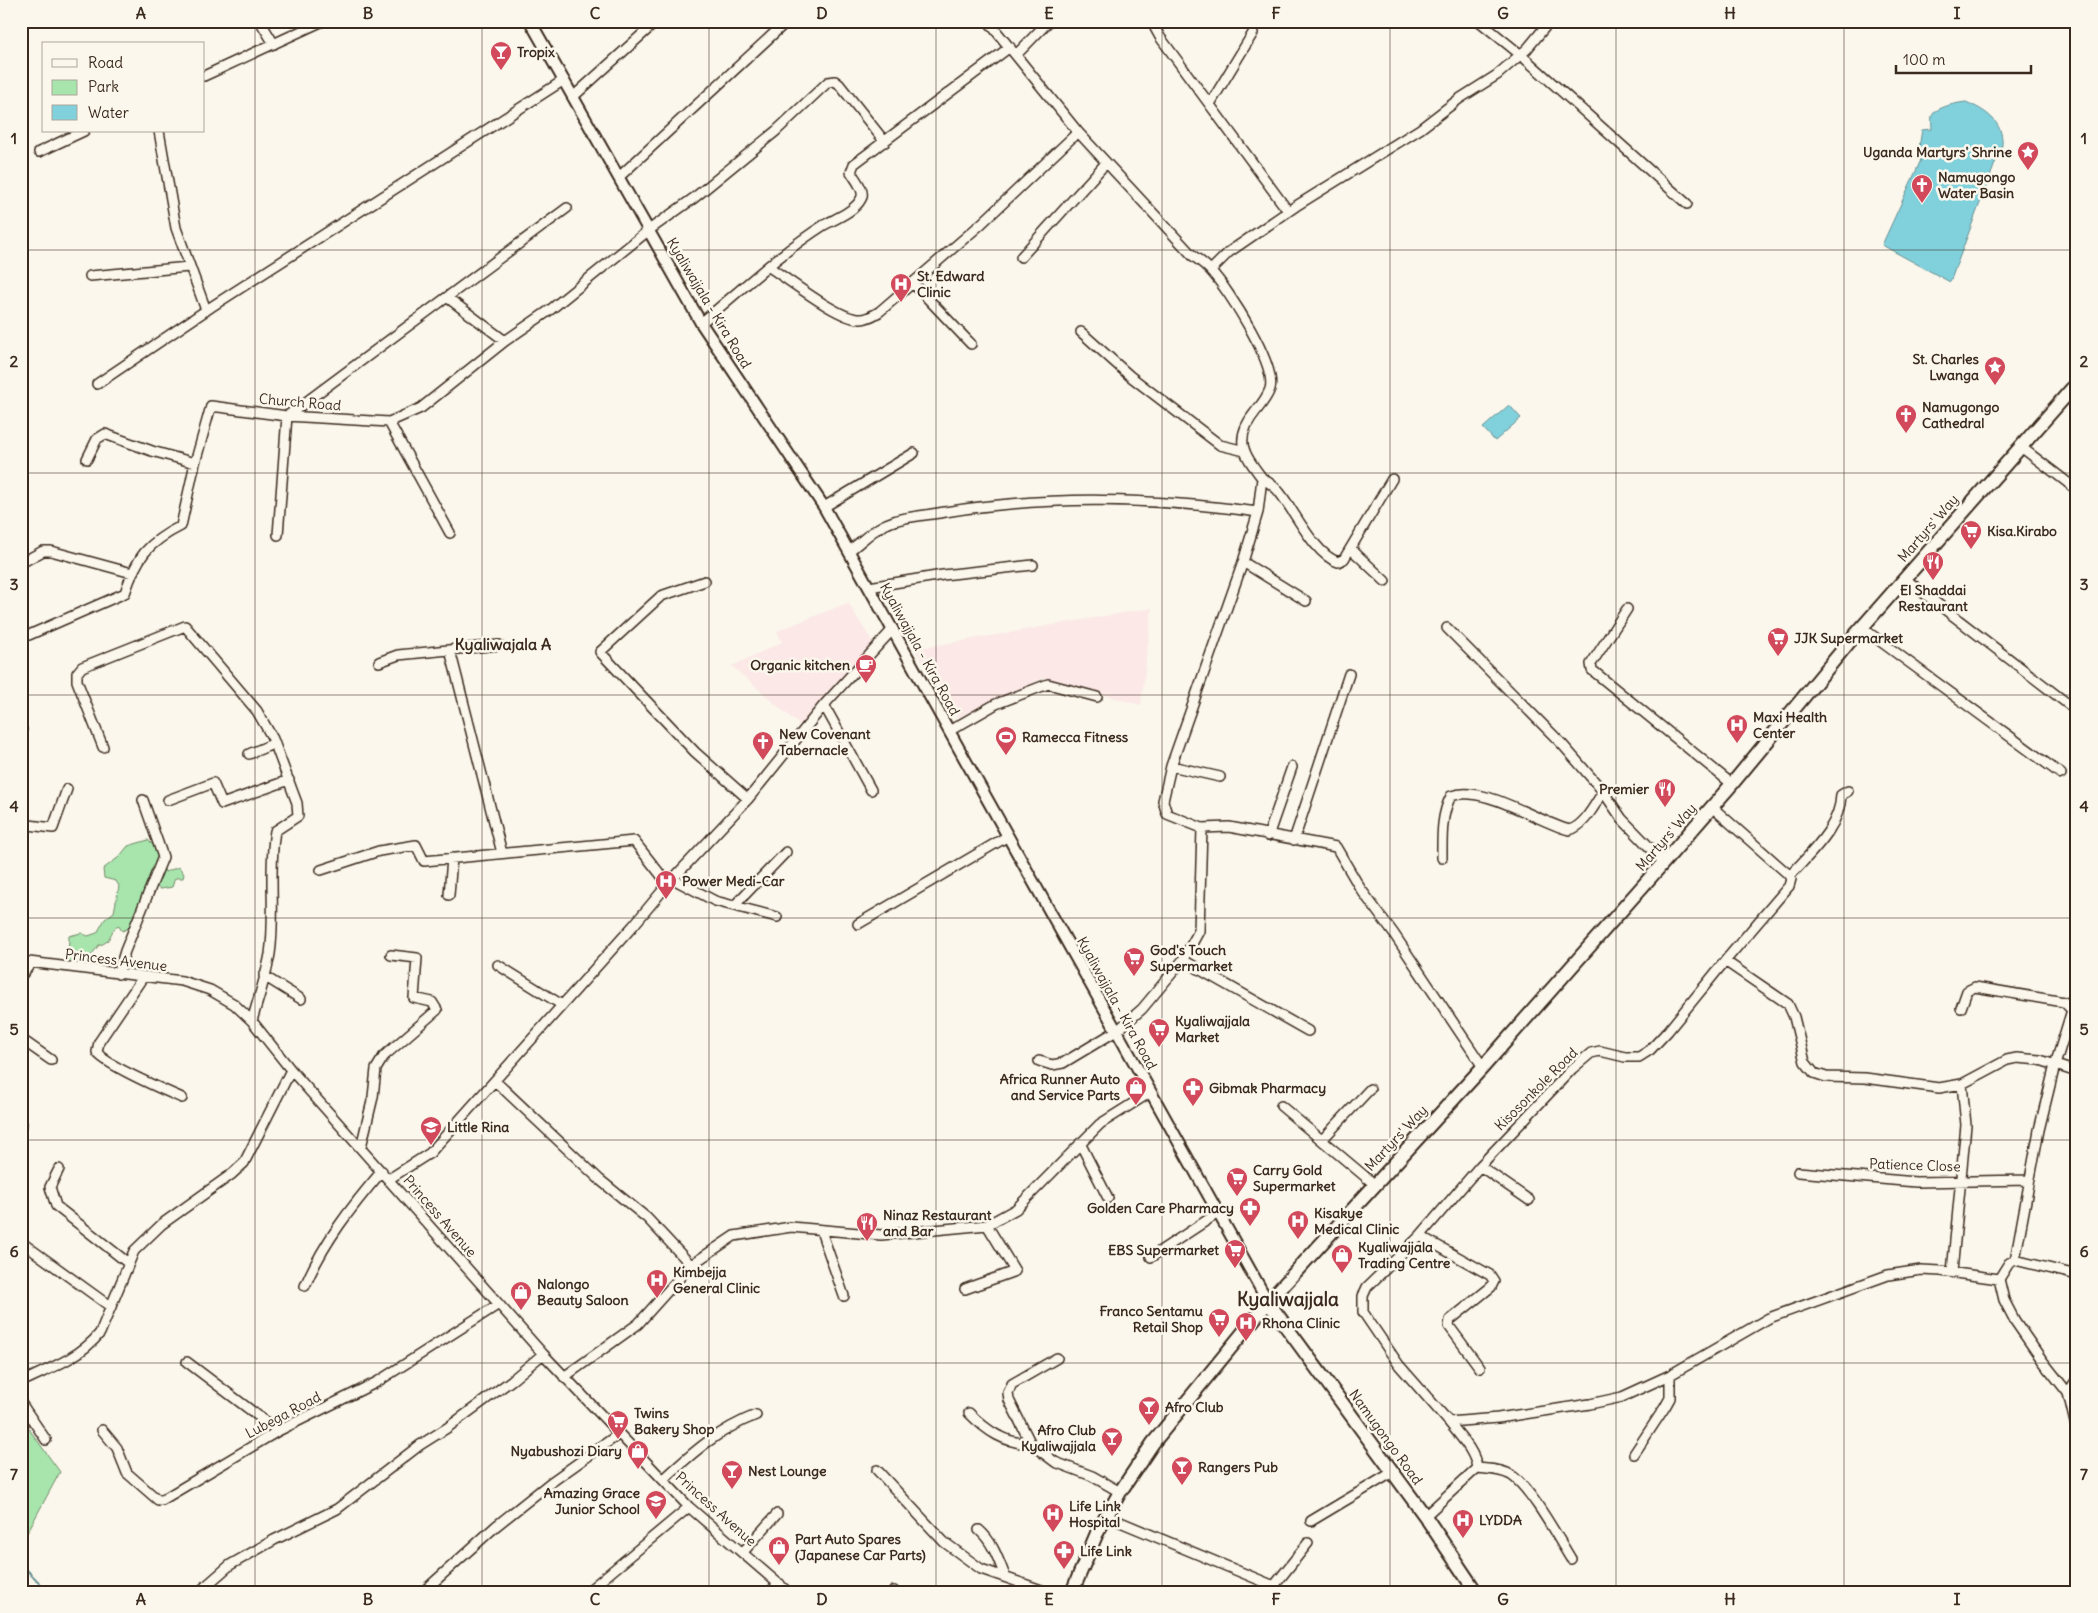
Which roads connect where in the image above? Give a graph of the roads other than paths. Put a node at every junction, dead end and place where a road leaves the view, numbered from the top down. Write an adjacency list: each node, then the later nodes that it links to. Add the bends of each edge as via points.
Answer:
1 (260, 21): 12 (street)
2 (323, 21): 12 (street)
3 (530, 21): 17 (street, Kyaliwajjala - Kira Road)
4 (657, 21): 18 (street)
5 (988, 21): 13 (street)
6 (1049, 21): 14 (street)
7 (1479, 21): 15 (street)
8 (1550, 21): 15 (street)
9 (784, 24): 26 (street)
10 (1156, 24): 19 (street)
11 (1254, 33): 19 (street)
12 (274, 44): 16 (street)
13 (1010, 47): 14 (street); 23 (street)
14 (1016, 55): 22 (street)
15 (1521, 55): 27 (street); 29 (street, via 1420,129)
16 (205, 76)
17 (564, 80): 18 (street, Kyaliwajjala - Kira Road); 38 (street)
18 (574, 96): 26 (street, Kyaliwajjala - Kira Road)
19 (1210, 104): 29 (street)
20 (82, 132): 24 (street)
21 (159, 132): 32 (street, via 176,228)
22 (1078, 132): 25 (street); 36 (street)
23 (884, 142): 30 (street, Church Road, via 839,84 828,82 730,169); 33 (street, via 854,164 852,172 863,194 861,200 802,239)
24 (39, 152)
25 (1106, 162): 31 (street); 34 (street, via 1192,255)
26 (619, 177): 30 (street, Kyaliwajjala - Kira Road)
27 (1687, 204)
28 (566, 208): 37 (street)
29 (1288, 211): 34 (street, via 1230,252)
30 (649, 230): 39 (street, Kyaliwajjala - Kira Road); 41 (street, Church Road, via 550,310)
31 (1021, 257)
32 (189, 267): 35 (street); 38 (street)
33 (769, 267): 36 (street, via 851,318 861,319 879,312); 39 (street)
34 (1211, 270): 48 (street, via 1234,301 1271,376 1270,389 1243,432)
35 (90, 276)
36 (913, 283): 42 (street)
37 (448, 298): 41 (street); 45 (street)
38 (206, 310): 44 (street)
39 (701, 323): 55 (street, Kyaliwajjala - Kira Road)
40 (1080, 332): 48 (street, via 1130,376 1220,444)
41 (504, 341): 46 (street, Church Road, via 421,408)
42 (971, 344)
43 (2077, 383): 47 (main road, Martyrs' Way)
44 (97, 384)
45 (287, 416): 46 (street, Church Road); 51 (street, Church Road, via 211,406); 58 (street)
46 (389, 422): 57 (street)
47 (2021, 446): 54 (street); 65 (main road, Martyrs' Way)
48 (1244, 451): 52 (street)
49 (914, 453): 55 (street)
50 (87, 459): 51 (street, via 96,439 105,434)
51 (195, 463): 64 (street, Church Road, via 181,526 147,548)
52 (1262, 478): 56 (street); 59 (street, via 1279,491 1328,558 1338,562)
53 (1392, 479): 59 (street)
54 (2076, 489)
55 (824, 507): 60 (street, Kyaliwajjala - Kira Road)
56 (1258, 512): 60 (street, via 1199,504 1116,499 977,507 883,525); 61 (street)
57 (450, 533)
58 (278, 535)
59 (1351, 549): 66 (street)
60 (849, 551): 68 (street, Kyaliwajjala - Kira Road)
61 (1243, 562): 69 (street); 86 (street)
62 (21, 563): 64 (street, via 43,551 51,551)
63 (1033, 564): 68 (street)
64 (132, 573): 74 (street, Church Road, via 125,593)
65 (1904, 578): 71 (main road, Martyrs' Way); 81 (street)
66 (1385, 580)
67 (705, 581): 96 (street, via 661,596 600,652 695,752)
68 (869, 587): 73 (street, Kyaliwajjala - Kira Road)
69 (1306, 601)
70 (1627, 609): 91 (street, via 1591,664 1592,670)
71 (1861, 627): 88 (street); 91 (main road, Martyrs' Way)
72 (1447, 628): 95 (street, via 1562,744)
73 (893, 630): 80 (street); 82 (street, Kyaliwajjala - Kira Road)
74 (21, 636)
75 (499, 645): 76 (street)
76 (450, 650): 77 (street, via 398,655); 106 (street)
77 (379, 662)
78 (1349, 674): 104 (street)
79 (1096, 697): 82 (street, via 1048,684 996,704)
80 (824, 705): 93 (street); 96 (street)
81 (2077, 711)
82 (949, 731): 102 (street, Kyaliwajjala - Kira Road)
83 (275, 744): 84 (street, via 257,711 185,626 82,667 77,673 77,681); 85 (street); 90 (street)
84 (103, 747)
85 (249, 754)
86 (1171, 766): 89 (street); 101 (street, via 1164,808 1167,814)
87 (1292, 767): 103 (street)
88 (2060, 774)
89 (1220, 776)
90 (289, 780): 98 (street, via 222,804 214,783); 125 (street, via 298,816 275,831 270,946)
91 (1732, 784): 99 (main road, Martyrs' Way)
92 (67, 789): 100 (street, via 53,828)
93 (871, 790)
94 (1848, 791): 111 (street, Kisosonkole Road, via 1841,795 1841,807 1830,830)
95 (1603, 792): 108 (street, via 1582,822 1569,830 1486,796 1470,793 1451,796 1446,806); 109 (street, via 1622,819)
96 (748, 799): 112 (street)
97 (143, 800): 123 (street, via 164,858)
98 (168, 800)
99 (1712, 807): 109 (main road, Martyrs' Way); 111 (street)
100 (21, 824)
101 (1202, 828): 103 (street, via 1229,827); 118 (street, via 1199,931)
102 (1008, 836): 116 (street); 131 (street, Kyaliwajjala - Kira Road)
103 (1268, 836): 104 (street)
104 (1294, 840): 137 (street, via 1336,847 1376,912)
105 (786, 852): 114 (street)
106 (502, 854): 107 (street); 112 (street, via 634,841)
107 (452, 858): 110 (street, via 424,861 416,846 379,851); 113 (street)
108 (1442, 858)
109 (1664, 862): 137 (main road, Martyrs' Way)
110 (321, 870)
111 (1790, 876): 120 (street, Kisosonkole Road, via 1790,886)
112 (670, 881): 114 (street, via 714,901); 128 (street)
113 (450, 895)
114 (734, 906): 115 (street)
115 (777, 917)
116 (858, 924)
117 (391, 956): 148 (street, via 418,958 414,998 432,1002 437,1010 384,1056 376,1070)
118 (1183, 960): 131 (street, via 1142,1009); 132 (street)
119 (21, 961): 121 (street, Princess Avenue)
120 (1725, 961): 141 (street, via 1788,1004 1805,1062 1814,1073 1939,1088); 149 (street, Kisosonkole Road, via 1650,1050 1639,1057 1600,1051 1591,1053)
121 (31, 963): 123 (street, Princess Avenue); 124 (street)
122 (498, 965): 128 (street)
123 (118, 974): 126 (street, Princess Avenue)
124 (21, 976)
125 (264, 976): 127 (street); 130 (street)
126 (143, 977): 130 (street, Princess Avenue, via 182,981 210,990 234,1004); 144 (street, via 99,1042 97,1052 113,1065)
127 (301, 999)
128 (562, 1005): 140 (street)
129 (1961, 1008): 136 (street, via 1968,991 1975,987 2064,1002 2072,1010 2072,1016)
130 (252, 1021): 138 (street, Princess Avenue)
131 (1118, 1030): 135 (street, via 1063,1063 1052,1065); 143 (street, Kyaliwajjala - Kira Road)
132 (1308, 1031)
133 (21, 1039): 134 (street)
134 (51, 1060)
135 (1039, 1061)
136 (2055, 1064): 139 (street); 141 (street, via 2026,1057 2007,1060); 154 (street)
137 (1483, 1067): 156 (main road, Martyrs' Way)
138 (291, 1070): 148 (street, Princess Avenue); 166 (street, via 244,1163 162,1224 134,1251)
139 (2077, 1072)
140 (495, 1082): 153 (street, via 430,1153); 167 (street, via 600,1180 647,1218)
141 (1962, 1084): 155 (street, via 1966,1124)
142 (1370, 1089): 146 (street)
143 (1152, 1092): 147 (street, via 1100,1124); 159 (street, Kyaliwajjala - Kira Road)
144 (182, 1098)
145 (1281, 1106): 146 (street)
146 (1322, 1140): 156 (street)
147 (1080, 1143): 157 (street); 160 (street, via 1016,1209)
148 (361, 1147): 151 (street, Princess Avenue)
149 (1480, 1166): 158 (street); 162 (street, Kisosonkole Road)
150 (59, 1169): 166 (street, via 50,1187 56,1206)
151 (382, 1171): 153 (street, Princess Avenue); 171 (street, via 352,1206 312,1270)
152 (1798, 1172): 155 (street, Patience Close, via 1916,1182)
153 (389, 1179): 175 (street, Princess Avenue)
154 (2030, 1180): 155 (street, Patience Close); 165 (street)
155 (1962, 1181): 168 (street)
156 (1374, 1184): 174 (main road, Martyrs' Way)
157 (1108, 1198)
158 (1529, 1200)
159 (1218, 1212): 164 (street); 174 (street, Kyaliwajjala - Kira Road)
160 (987, 1225): 161 (street, via 881,1236); 172 (street, via 1015,1271)
161 (822, 1231): 167 (street, via 791,1227 734,1236); 173 (street)
162 (1420, 1236): 180 (street, via 1490,1275 1494,1281 1492,1287 1450,1320 1449,1326); 189 (street, Kisosonkole Road, via 1367,1287 1361,1304 1399,1366)
163 (21, 1242): 176 (street)
164 (1151, 1257)
165 (2014, 1260): 169 (street); 170 (street)
166 (128, 1263): 176 (street)
167 (691, 1265): 182 (street, via 638,1324)
168 (1952, 1272): 170 (street); 181 (street, via 1921,1270 1888,1275 1784,1312 1753,1326)
169 (2077, 1275)
170 (1999, 1278): 185 (street, via 2004,1300 2015,1321)
171 (306, 1286)
172 (965, 1290)
173 (844, 1296)
174 (1268, 1302): 199 (main road, Namugongo Road); 201 (main road, Martyrs' Way, via 1179,1408)
175 (499, 1304): 177 (street, Princess Avenue); 191 (street, Lubega Road, via 377,1382)
176 (111, 1307): 184 (street, via 100,1333 88,1347)
177 (543, 1354): 182 (street, Princess Avenue); 214 (street, via 337,1508 230,1565)
178 (1057, 1358): 195 (street, via 1012,1384 1008,1393)
179 (188, 1362): 191 (street)
180 (1480, 1368)
181 (1670, 1375): 189 (street, via 1608,1400 1498,1418); 196 (street, via 1670,1398 1666,1407)
182 (564, 1376): 193 (street, Princess Avenue)
183 (2077, 1379): 185 (street)
184 (21, 1382)
185 (2068, 1393): 192 (street)
186 (21, 1403): 194 (street)
187 (968, 1413): 195 (street, via 1003,1439)
188 (756, 1415): 200 (street, via 732,1425 710,1440)
189 (1449, 1422): 197 (street, Kisosonkole Road, via 1471,1452)
190 (102, 1430): 191 (street, Lubega Road, via 117,1448 127,1473 158,1500)
191 (278, 1431)
192 (2077, 1431)
193 (619, 1434): 200 (street, Princess Avenue); 215 (street, via 496,1526)
194 (46, 1440)
195 (1031, 1444): 201 (street, via 1055,1462 1092,1476)
196 (1634, 1454)
197 (1477, 1468): 205 (street); 210 (street, via 1511,1475 1542,1512)
198 (877, 1470): 211 (street, via 944,1542 981,1569)
199 (1393, 1472): 205 (main road, Namugongo Road); 206 (street)
200 (663, 1480): 202 (street, Princess Avenue)
201 (1120, 1492): 204 (main road, Martyrs' Way)
202 (689, 1506): 209 (street, Princess Avenue); 216 (street)
203 (777, 1514): 209 (street)
204 (1106, 1516): 213 (street); 220 (main road, Martyrs' Way)
205 (1425, 1516): 221 (main road, Namugongo Road)
206 (1311, 1521)
207 (979, 1530): 211 (street, via 994,1548)
208 (1308, 1543): 213 (street)
209 (744, 1552): 212 (street, Princess Avenue)
210 (1571, 1559)
211 (1005, 1576): 219 (street)
212 (780, 1584): 217 (street); 218 (street, Princess Avenue)
213 (1274, 1589)
214 (199, 1592)
215 (423, 1592)
216 (586, 1592)
217 (769, 1592)
218 (788, 1592)
219 (1047, 1592)
220 (1072, 1592)
221 (1476, 1592)

